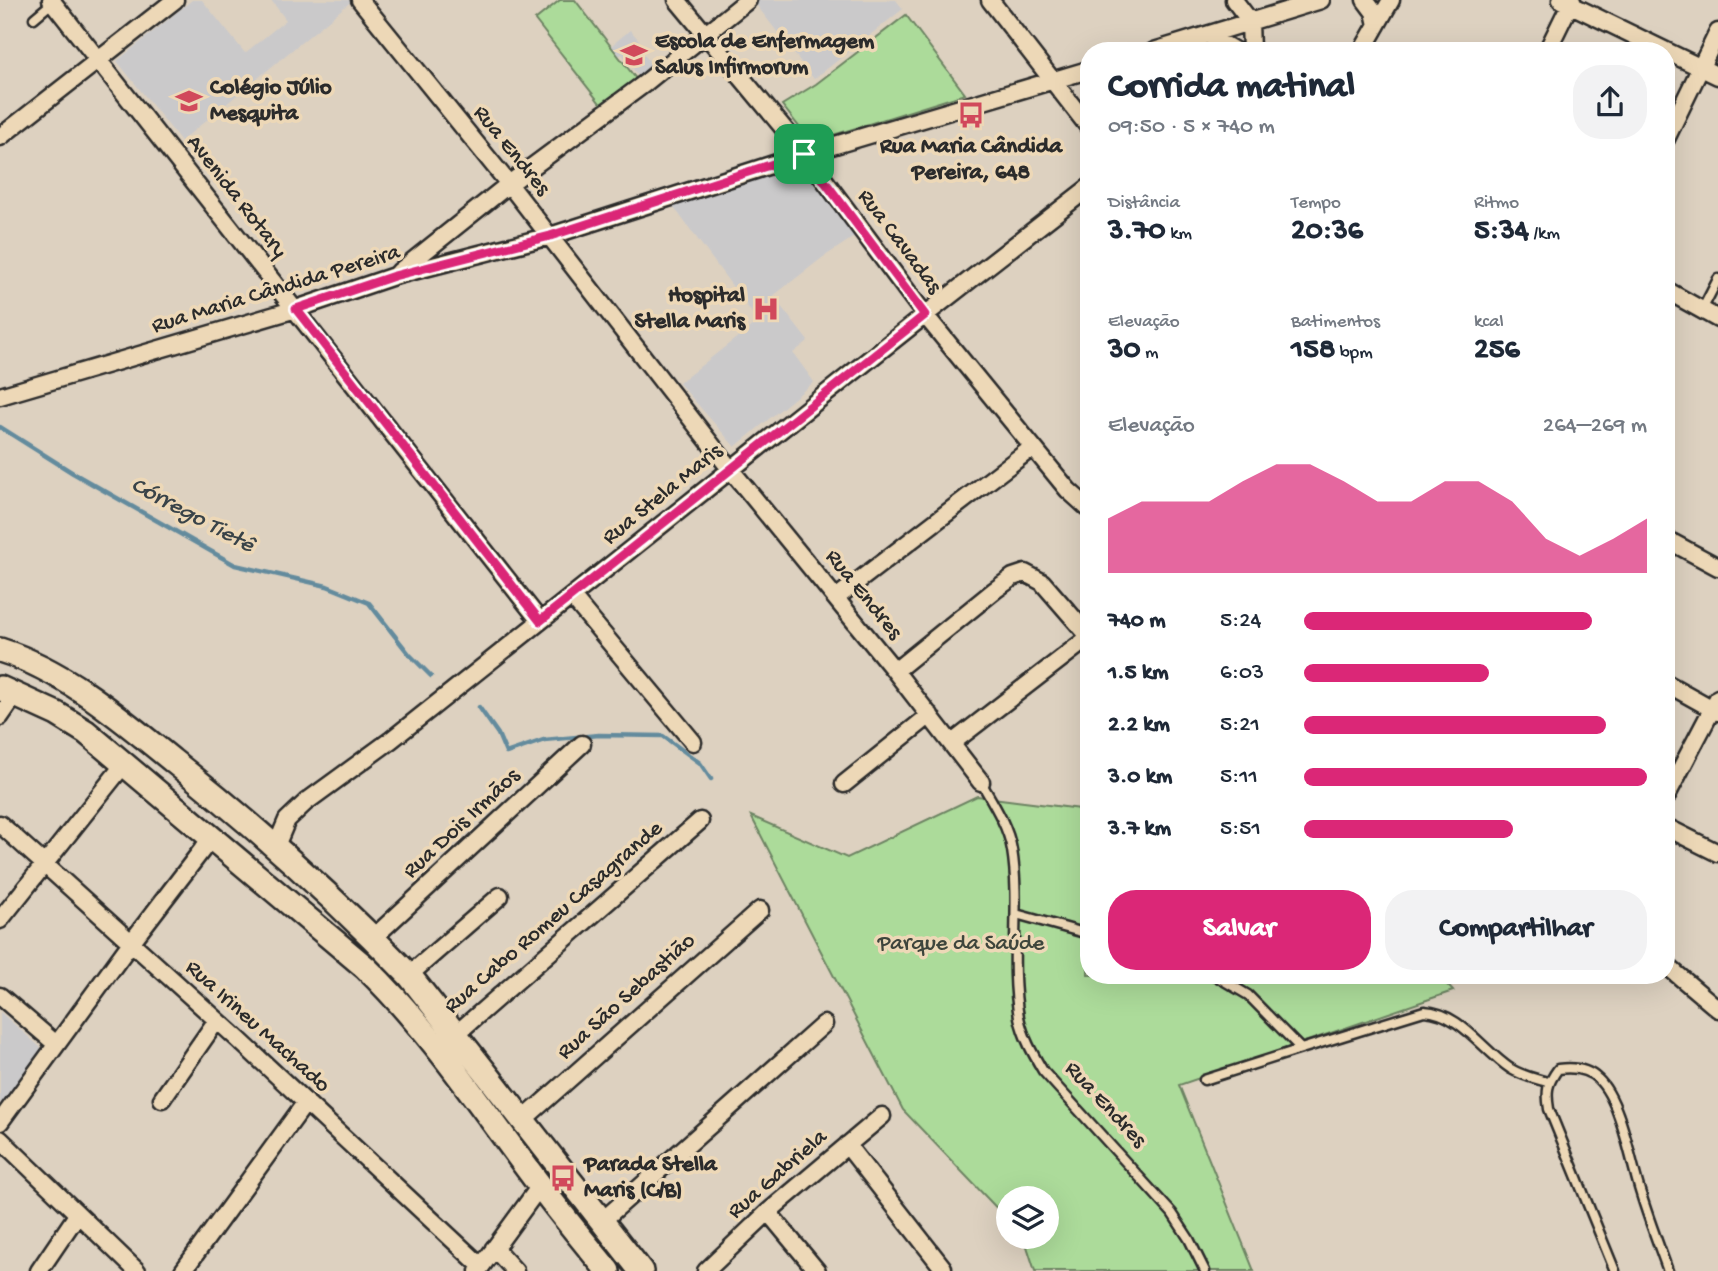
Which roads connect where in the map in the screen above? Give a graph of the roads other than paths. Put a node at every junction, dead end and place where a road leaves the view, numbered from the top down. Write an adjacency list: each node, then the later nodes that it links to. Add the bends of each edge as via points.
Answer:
1 (175, 0): 25 (street)
2 (360, 0): 34 (street, Rua Endres)
3 (677, 0): 16 (street, Rua Cavadas)
4 (748, 0): 16 (street)
5 (990, 0): 29 (street)
6 (1234, 0): 13 (street)
7 (1321, 0): 13 (street)
8 (1365, 0): 14 (street)
9 (1391, 0): 14 (street)
10 (52, 1): 12 (lane); 25 (street, Avenida Rotary)
11 (1568, 1): 22 (street); 23 (street)
12 (34, 18)
13 (1250, 22): 17 (street); 20 (street)
14 (1377, 25): 21 (street)
15 (1718, 32): 26 (street)
16 (705, 34): 33 (street, Rua Cavadas); 34 (street)
17 (1208, 35): 18 (street); 19 (street)
18 (1184, 42)
19 (1220, 42)
20 (1251, 42)
21 (1367, 42)
22 (1551, 42)
23 (1648, 42)
24 (1675, 55): 26 (street)
25 (100, 60): 32 (street); 40 (street, Avenida Rotary)
26 (1702, 68): 28 (street); 31 (street)
27 (1080, 72): 29 (street, Rua Maria Cândida Pereira)
28 (1718, 76)
29 (1052, 81): 30 (street); 33 (street, Rua Maria Cândida Pereira)
30 (1080, 116)
31 (1675, 121)
32 (0, 137)
33 (804, 154): 36 (street, Rua Maria Cândida Pereira); 41 (street, Rua Cavadas)
34 (509, 184): 36 (street, Rua Endres); 37 (street)
35 (1080, 194): 41 (street, Rua Stela Maris)
36 (550, 236): 37 (street, Rua Maria Cândida Pereira); 45 (street, Rua Endres)
37 (394, 276): 40 (street, Rua Maria Cândida Pereira)
38 (1718, 279): 42 (lane)
39 (1675, 295): 42 (street)
40 (296, 309): 43 (street, Rua Maria Cândida Pereira); 51 (street, Avenida Rotary)
41 (925, 315): 44 (street, Rua Cavadas); 45 (street, Rua Stela Maris)
42 (1714, 315)
43 (0, 396)
44 (1033, 447): 46 (street, Rua Cavadas); 50 (street)
45 (731, 470): 49 (street, Rua Stela Maris); 50 (street, Rua Endres)
46 (1080, 501)
47 (1675, 543): 48 (street)
48 (1718, 567)
49 (572, 597): 51 (street, Rua Stela Maris); 61 (street)
50 (836, 598): 55 (street, Rua Endres)
51 (540, 621): 72 (street, Rua Stela Maris, via 306,802 287,820)
52 (1080, 627): 55 (street, via 1042,582 1025,573 995,590)
53 (1080, 642): 62 (street)
54 (0, 650): 72 (main road, via 32,661 96,701)
55 (895, 671): 59 (street, Rua Endres)
56 (1675, 687): 58 (street)
57 (8, 691): 60 (street); 64 (main road, via 72,723)
58 (1716, 706): 65 (street)
59 (930, 715): 62 (street, Rua Endres); 67 (street)
60 (0, 717)
61 (693, 741)
62 (952, 743): 66 (street, Rua Endres)
63 (582, 744): 80 (street, Rua Dois Irmãos)
64 (125, 763): 71 (main road); 74 (street)
65 (1675, 781)
66 (981, 782): 77 (lane, Rua Endres, via 1012,849)
67 (844, 784)
68 (699, 821): 89 (street, Rua Cabo Romeu Casagrande)
69 (0, 824): 74 (street, Rua Irineu Machado)
70 (1675, 832): 73 (street)
71 (212, 837): 81 (street); 89 (main road)
72 (276, 846): 80 (main road)
73 (1718, 853)
74 (44, 865): 78 (street); 81 (street, Rua Irineu Machado)
75 (500, 896): 83 (street)
76 (760, 910): 97 (street, Rua São Sebastião)
77 (1016, 914): 79 (lane); 116 (lane, Rua Endres, via 1016,984 1028,1044 1043,1071 1172,1213)
78 (0, 920)
79 (1080, 931)
80 (373, 938): 83 (main road)
81 (130, 944): 87 (street, Rua Irineu Machado); 90 (street)
82 (1675, 973): 86 (street)
83 (409, 975): 89 (main road)
84 (1229, 984): 91 (lane, via 1248,995)
85 (0, 996): 90 (street)
86 (1718, 1009)
87 (217, 1020): 94 (street); 95 (street, Rua Irineu Machado)
88 (824, 1024): 104 (street)
89 (446, 1042): 97 (main road); 101 (main road)
90 (56, 1044): 98 (street)
91 (1300, 1049): 92 (lane); 93 (lane, via 1424,1011 1437,1012 1466,1029 1512,1069)
92 (1205, 1080)
93 (1548, 1082): 117 (lane, via 1549,1109); 118 (lane, via 1558,1069 1571,1067 1588,1071 1606,1089)
94 (162, 1100)
95 (306, 1102): 106 (street, Rua Irineu Machado); 110 (street)
96 (882, 1116): 100 (street, Rua Gabriela)
97 (524, 1119): 104 (main road)
98 (0, 1122)
99 (0, 1139): 103 (street)
100 (847, 1145): 102 (street, Rua Gabriela); 107 (street)
101 (540, 1186): 105 (street); 112 (main road)
102 (768, 1212): 114 (street, Rua Gabriela); 115 (street)
103 (77, 1215): 108 (street); 109 (street)
104 (602, 1221): 113 (main road)
105 (494, 1248): 106 (street); 111 (street)
106 (479, 1268)
107 (943, 1268)
108 (39, 1271)
109 (137, 1271)
110 (183, 1271)
111 (515, 1271)
112 (608, 1271)
113 (641, 1271)
114 (706, 1271)
115 (817, 1271)
116 (1205, 1271)
117 (1615, 1271)
118 (1668, 1271)

